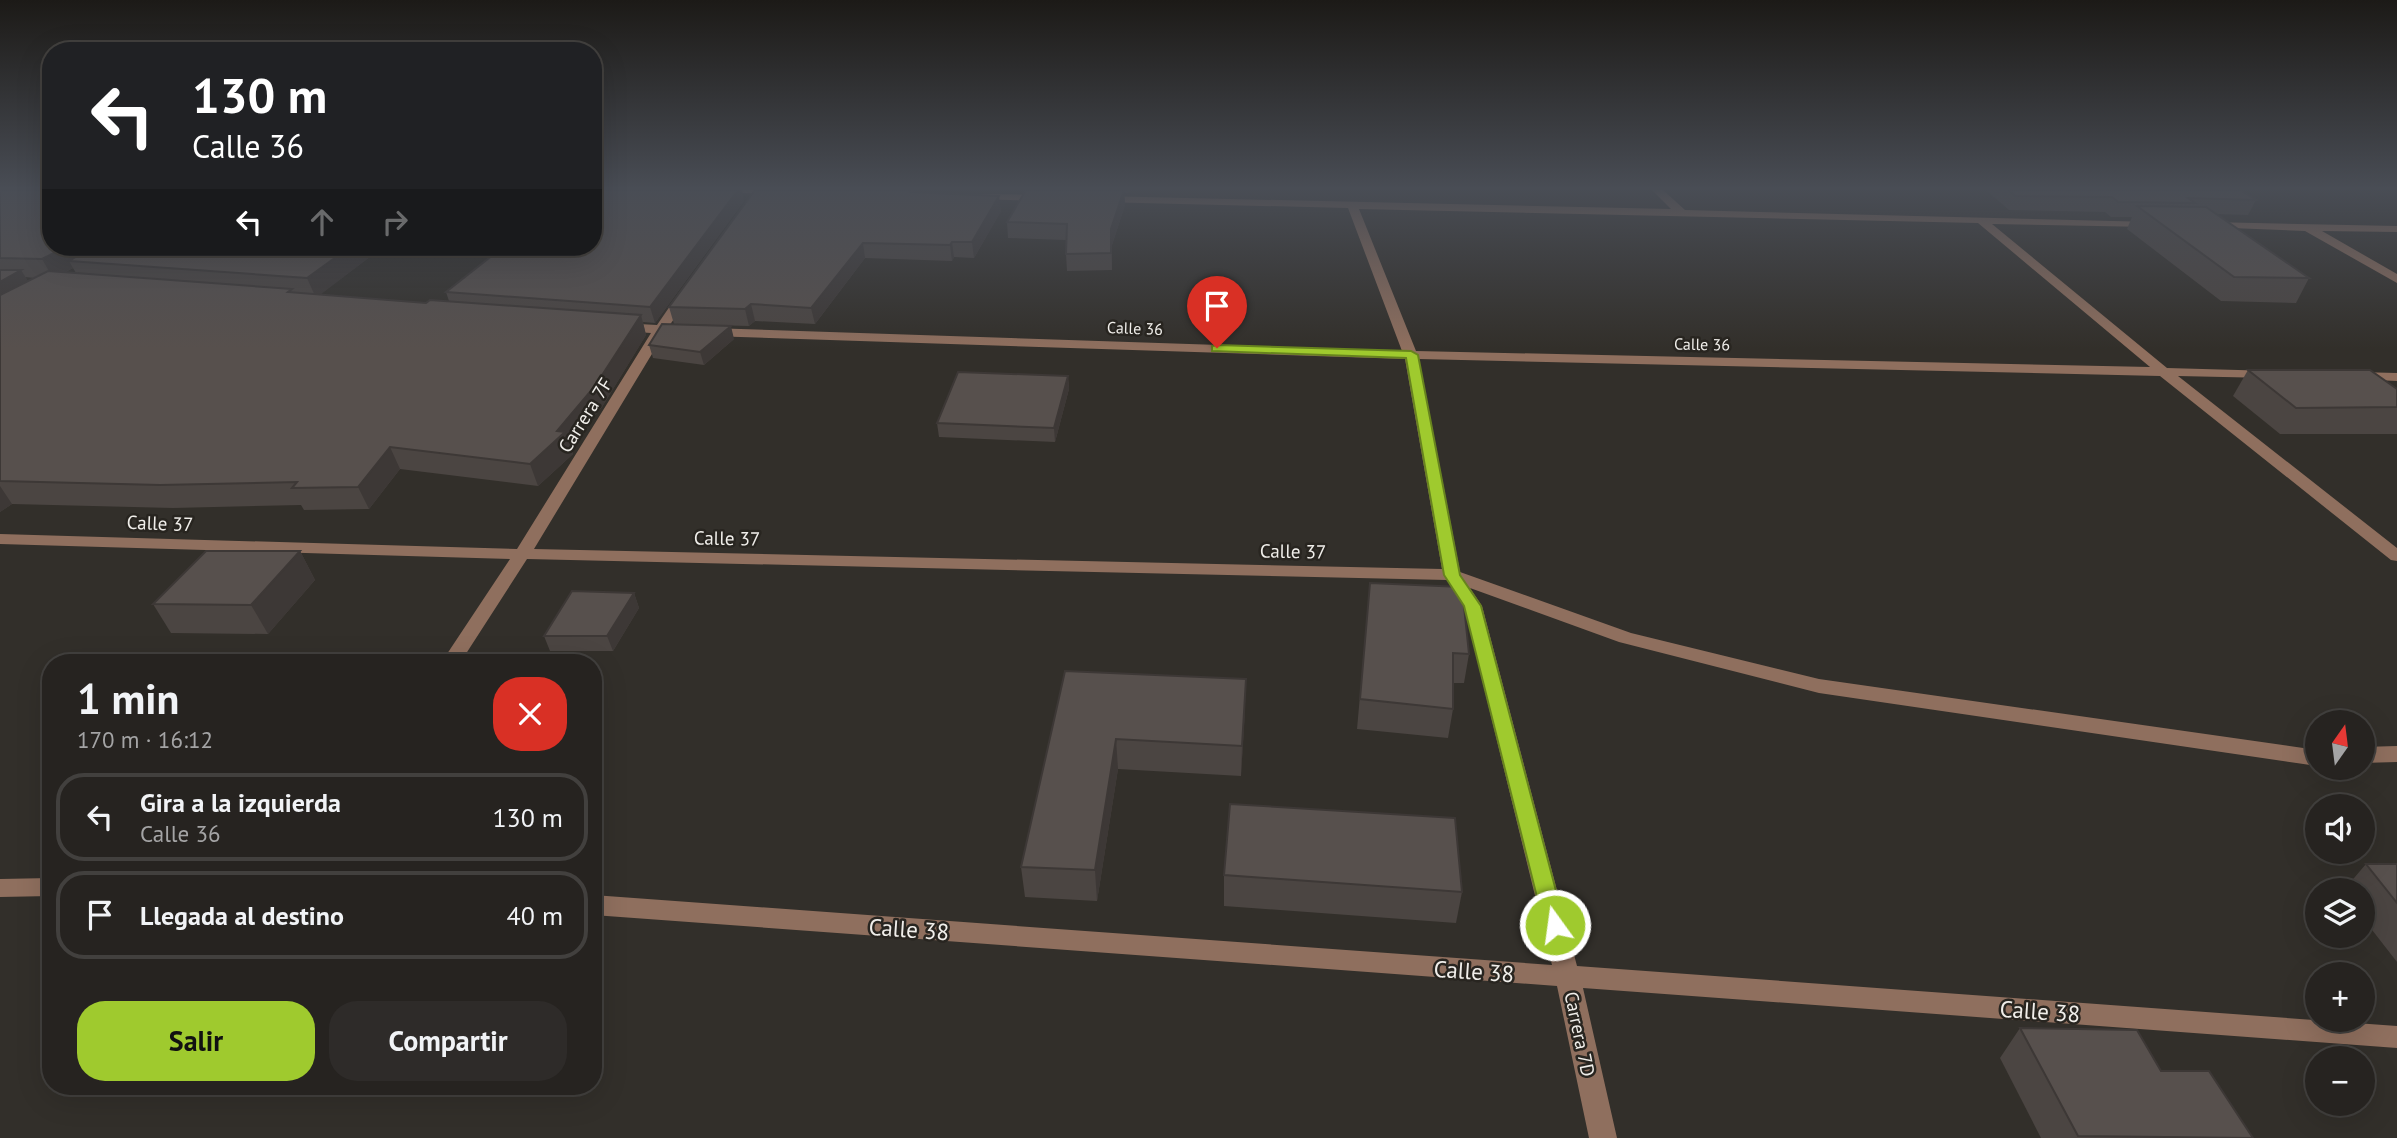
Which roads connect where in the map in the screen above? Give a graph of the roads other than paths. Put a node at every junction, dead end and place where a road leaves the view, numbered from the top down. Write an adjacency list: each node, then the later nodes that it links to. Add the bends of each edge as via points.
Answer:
1 (1367, 243): 8 (street, Carrera 7D)
2 (2009, 243): 9 (street)
3 (2334, 243): 4 (street)
4 (2397, 279)
5 (691, 287): 7 (street, Carrera 7F)
6 (606, 326): 7 (street, Calle 36)
7 (660, 330): 8 (street, Calle 36); 14 (street, Carrera 7F)
8 (1411, 355): 9 (street, Calle 36); 16 (street, Carrera 7D)
9 (2164, 372): 10 (street, Calle 36); 15 (street)
10 (2287, 375)
11 (2342, 376): 12 (street)
12 (2397, 377)
13 (0, 539): 14 (street, Calle 37)
14 (522, 554): 16 (street, Calle 37); 17 (street, Carrera 7F)
15 (2397, 556)
16 (1452, 575): 20 (street, Calle 37, via 1626,638 1819,686); 24 (street, Carrera 7D, via 1473,606)
17 (456, 654)
18 (2397, 754): 19 (street)
19 (2375, 755)
20 (2305, 756)
21 (42, 887): 22 (street)
22 (0, 888)
23 (602, 906): 24 (street, Calle 38)
24 (1568, 978): 25 (street, Calle 38); 26 (street, Carrera 7D)
25 (2396, 1038)
26 (1603, 1138)

